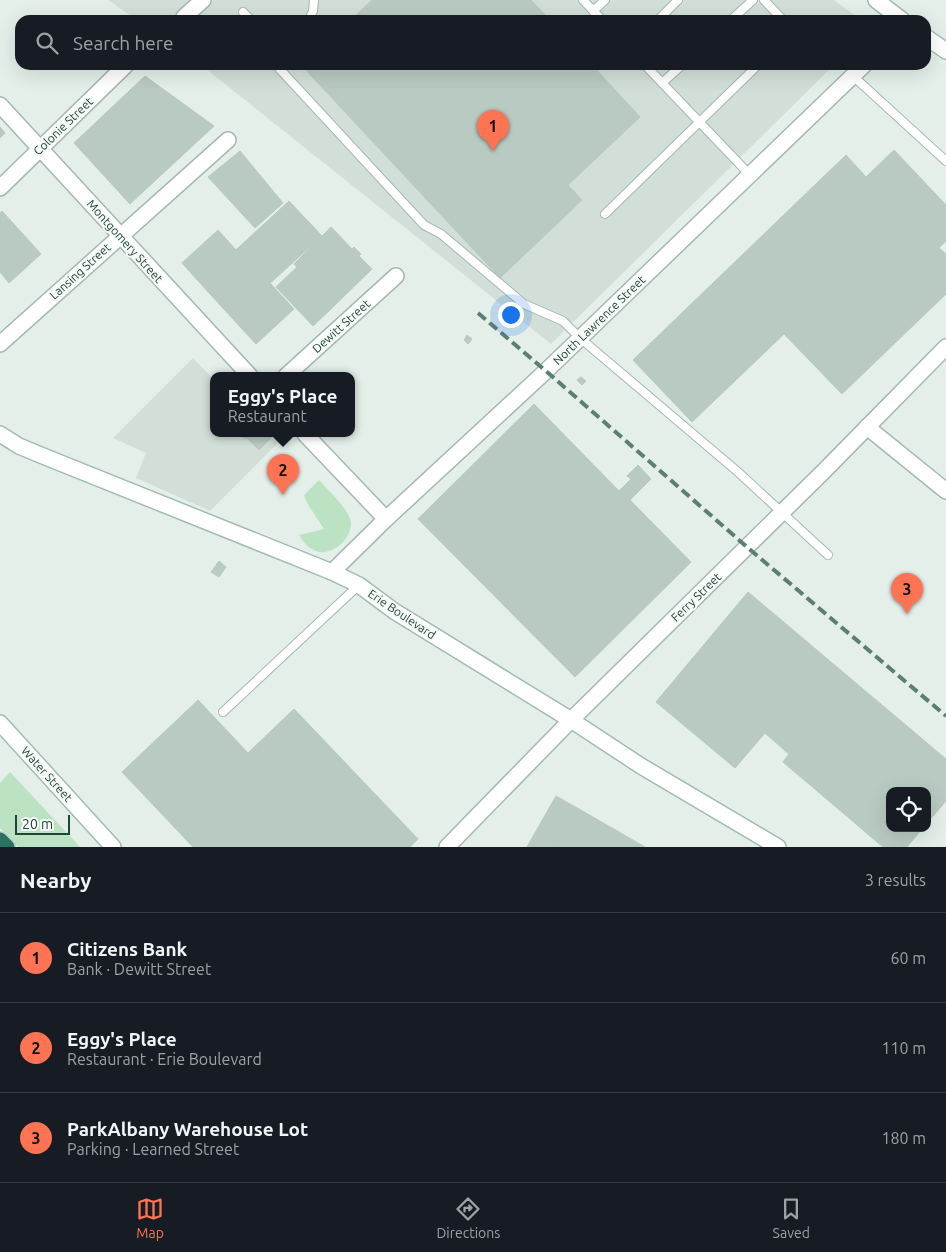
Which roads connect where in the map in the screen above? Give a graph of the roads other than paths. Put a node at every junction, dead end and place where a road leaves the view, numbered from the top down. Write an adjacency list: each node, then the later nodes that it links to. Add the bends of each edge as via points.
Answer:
1 (203, 0): 11 (street)
2 (314, 0): 13 (lane)
3 (583, 0): 9 (lane)
4 (605, 0): 9 (lane)
5 (678, 0): 15 (lane)
6 (753, 0): 16 (lane)
7 (764, 0): 17 (lane)
8 (876, 0): 18 (street)
9 (593, 11): 14 (lane)
10 (243, 12): 12 (lane)
11 (186, 15)
12 (246, 15)
13 (311, 15)
14 (597, 15)
15 (663, 15)
16 (737, 15)
17 (778, 15)
18 (896, 15)
19 (931, 40): 20 (street)
20 (946, 51)
21 (121, 70): 32 (street, Colonie Street)
22 (281, 70): 39 (lane, via 424,225 441,234 524,304 563,321)
23 (649, 70): 28 (lane)
24 (677, 70): 28 (lane)
25 (753, 70): 30 (lane)
26 (859, 70): 27 (street, North Lawrence Street)
27 (853, 76): 33 (lane); 34 (street, North Lawrence Street)
28 (662, 84): 30 (lane)
29 (0, 105): 32 (street, Montgomery Street)
30 (699, 122): 34 (lane); 36 (lane)
31 (228, 140): 37 (street, Lansing Street)
32 (41, 148): 35 (street, Colonie Street); 37 (street, Montgomery Street)
33 (946, 161)
34 (750, 176): 39 (street, North Lawrence Street)
35 (0, 188)
36 (604, 214)
37 (120, 235): 40 (street, Lansing Street); 42 (street, Montgomery Street)
38 (396, 276): 43 (street, Dewitt Street)
39 (580, 338): 48 (lane); 49 (street, North Lawrence Street)
40 (0, 344)
41 (946, 348): 44 (street, Ferry Street)
42 (246, 372)
43 (290, 372)
44 (867, 427): 47 (street); 48 (street, Ferry Street)
45 (0, 434): 51 (street, Erie Boulevard, via 42,456)
46 (308, 437): 49 (street)
47 (946, 491)
48 (782, 513): 50 (lane); 54 (street, Ferry Street)
49 (386, 519): 51 (street, North Lawrence Street)
50 (828, 555)
51 (332, 572): 52 (street, Erie Boulevard)
52 (359, 584): 53 (lane); 54 (street, Erie Boulevard, via 394,611)
53 (223, 712)
54 (571, 720): 59 (street, Ferry Street); 60 (street, Erie Boulevard, via 641,766)
55 (0, 723): 58 (street, Water Street)
56 (0, 840): 57 (highway)
57 (7, 847)
58 (114, 847)
59 (447, 847)
60 (778, 847)

